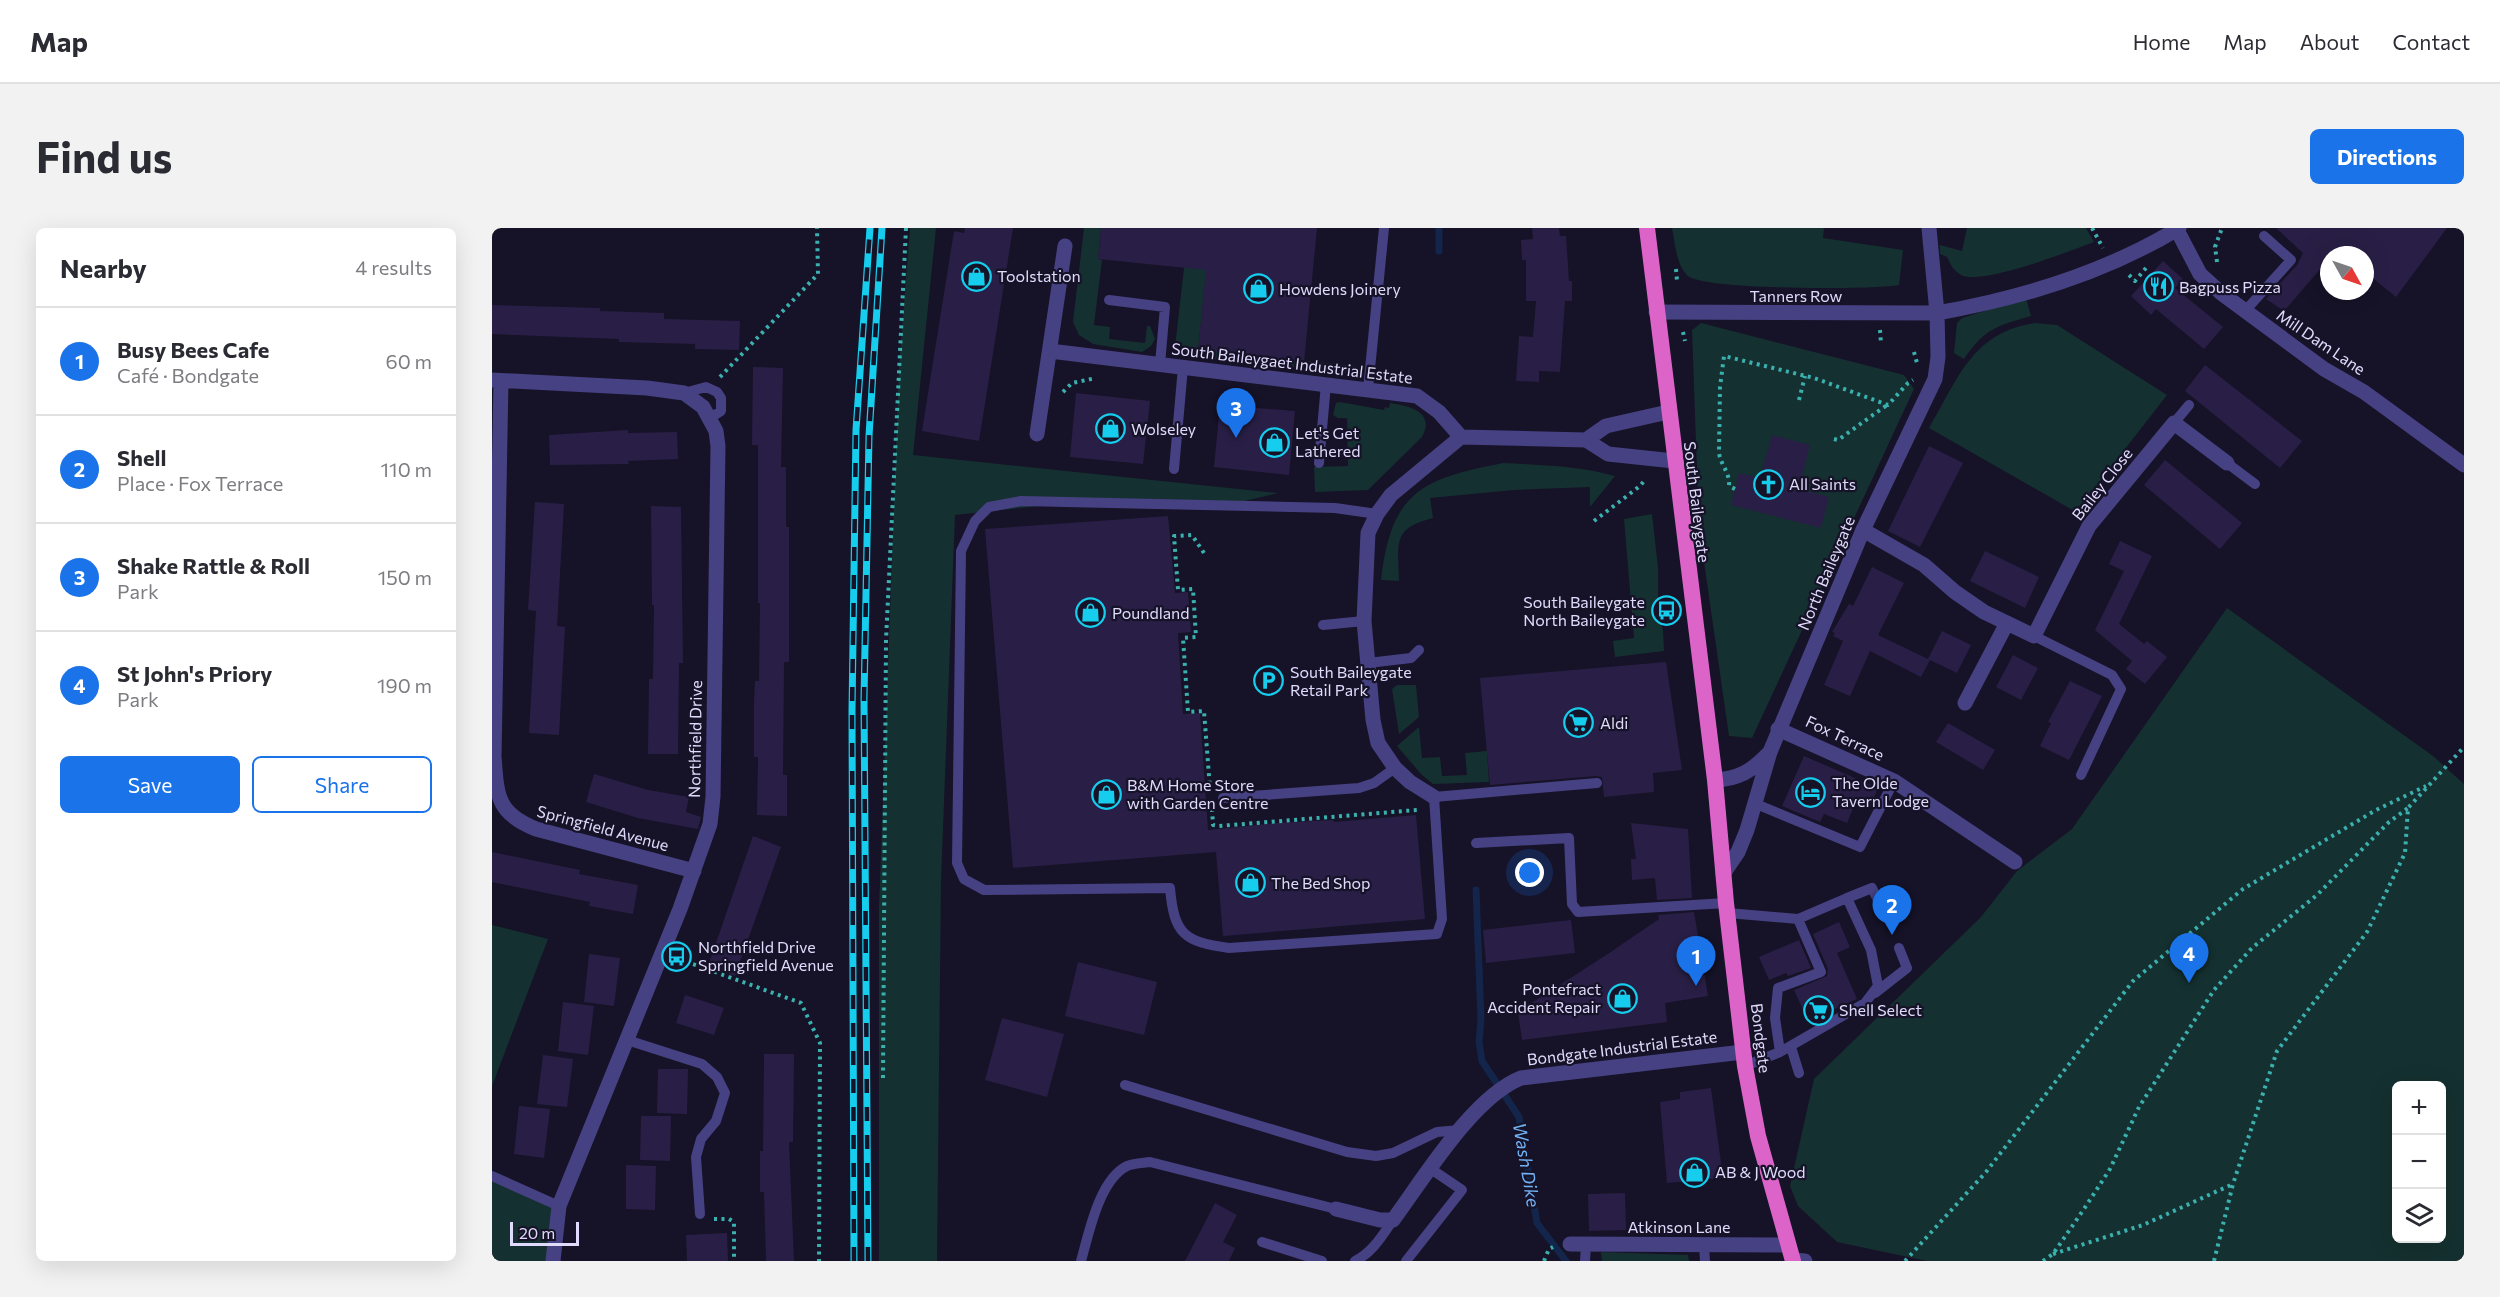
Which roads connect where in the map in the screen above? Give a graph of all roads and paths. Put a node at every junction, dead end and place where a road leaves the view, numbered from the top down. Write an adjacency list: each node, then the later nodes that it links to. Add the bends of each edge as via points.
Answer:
1 (817, 228): 28 (path, via 818,274)
2 (906, 228): 91 (path, via 886,640)
3 (1384, 228): 29 (lane)
4 (1647, 228): 15 (highway, South Baileygate)
5 (1929, 228): 16 (street, North Baileygate)
6 (2091, 228): 9 (path)
7 (2178, 229): 14 (street, Mill Dam Lane, via 2200,274); 16 (street, via 2070,281)
8 (2264, 236): 14 (lane, via 2291,260)
9 (2099, 243)
10 (1065, 246): 19 (street)
11 (1676, 269): 12 (path)
12 (1677, 281)
13 (1109, 300): 21 (lane, via 1165,307)
14 (2245, 311): 44 (street, Mill Dam Lane)
15 (1656, 312): 16 (street, Tanners Row); 34 (highway, South Baileygate)
16 (1937, 313): 51 (street, North Baileygate, via 1935,379)
17 (1683, 332): 18 (path)
18 (1684, 341)
19 (1050, 351): 21 (street, South Baileygaet Industrial Estate); 37 (street)
20 (1914, 352): 22 (path)
21 (1160, 364): 23 (street, South Baileygaet Industrial Estate)
22 (1918, 366)
23 (1183, 367): 27 (street, South Baileygaet Industrial Estate); 45 (lane)
24 (1917, 372): 32 (path, via 1917,378)
25 (1805, 376): 31 (path); 32 (path); 48 (path, via 1724,357 1719,453 1730,474 1729,486)
26 (497, 381): 30 (street); 77 (street, Springfield Avenue, via 494,756 502,806 518,822 536,830)
27 (1326, 384): 29 (street, South Baileygaet Industrial Estate); 42 (lane)
28 (711, 387): 30 (lane); 35 (lane, via 722,398 722,405 721,411)
29 (1368, 389): 38 (street, South Baileygaet Industrial Estate, via 1417,396 1439,412)
30 (684, 393): 35 (street, Northfield Drive, via 703,407)
31 (1799, 400)
32 (1888, 405): 39 (path)
33 (2189, 405): 36 (lane, Bailey Close)
34 (1668, 412): 40 (street, via 1606,426); 41 (highway, South Baileygate)
35 (710, 418): 77 (street, Northfield Drive, via 718,446 713,797 710,824)
36 (2174, 423): 43 (street); 56 (street, Bailey Close, via 2089,526)
37 (1037, 434)
38 (1461, 437): 40 (street); 49 (street, via 1391,495)
39 (1834, 439)
40 (1586, 440): 41 (street, via 1608,454)
41 (1674, 461): 65 (highway, South Baileygate)
42 (1319, 463)
43 (2227, 463): 47 (lane)
44 (2464, 465)
45 (1174, 469)
46 (1644, 481): 50 (path)
47 (2255, 484)
48 (1735, 489)
49 (1377, 514): 53 (street, via 1368,533); 70 (lane, via 1335,508 1033,501 989,507 975,521 960,551 957,863 964,879 984,890 1170,888 1172,916 1187,936 1205,945 1437,934 1442,920)
50 (1594, 521)
51 (1863, 530): 54 (street, via 1924,565 1984,612); 60 (street, North Baileygate)
52 (1203, 553): 69 (path, via 1192,535 1174,536 1178,590 1193,589 1196,637 1183,638 1188,712 1204,711)
53 (1364, 621): 55 (lane); 58 (street)
54 (2007, 623): 56 (street); 59 (street)
55 (1323, 625)
56 (2034, 636): 64 (lane, via 2112,675 2121,689)
57 (1419, 650): 58 (lane, via 1411,658)
58 (1368, 663): 63 (street, via 1373,720 1381,748)
59 (1965, 703)
60 (1778, 729): 62 (street, North Baileygate); 66 (street, Fox Terrace)
61 (2464, 747): 68 (path)
62 (1770, 752): 65 (street, North Baileygate, via 1755,768 1732,779); 73 (street, North Baileygate)
63 (1395, 768): 70 (street); 71 (lane, via 1359,788)
64 (2081, 775)
65 (1715, 780): 78 (highway, Bondgate)
66 (1894, 781): 73 (lane, via 1860,847); 76 (street, Fox Terrace)
67 (1597, 783): 70 (lane)
68 (2426, 786): 74 (path); 117 (path, via 2376,810 2243,889 2133,981 1986,1172)
69 (1210, 791)
70 (1430, 794): 72 (path, via 1417,810 1219,826 1213,825)
71 (1223, 798)
72 (1211, 802)
73 (1756, 804): 78 (street, North Baileygate, via 1738,852)
74 (2408, 808): 96 (path, via 2405,854 2367,932 2277,1051); 105 (path, via 2389,822 2317,895 2252,948 2214,990 2139,1107 2110,1169)
75 (1476, 843): 80 (lane, via 1569,838 1572,904 1578,912)
76 (2015, 862)
77 (693, 871): 84 (street, Northfield Drive)
78 (1723, 874): 80 (highway, Bondgate)
79 (1847, 898): 81 (lane, via 1872,888); 82 (lane); 85 (lane, via 1871,950 1878,986)
80 (1727, 908): 82 (lane); 89 (highway, Bondgate)
81 (1885, 914)
82 (1798, 919): 88 (lane, via 1821,972 1778,988 1775,1018)
83 (1899, 948): 85 (lane, via 1907,968)
84 (663, 953): 86 (street, Northfield Drive); 110 (path, via 801,1003 820,1043)
85 (1870, 997): 87 (lane)
86 (627, 1040): 97 (street, Northfield Drive); 99 (lane, via 702,1064 717,1077 725,1094 716,1121 701,1139 696,1157)
87 (1791, 1047): 88 (lane); 90 (lane)
88 (1780, 1052): 89 (lane)
89 (1744, 1059): 93 (street, Bondgate Industrial Estate, via 1536,1074 1506,1085); 106 (highway, Bondgate, via 1758,1136)
90 (1799, 1073)
91 (883, 1078)
92 (1125, 1085): 93 (lane, via 1376,1156 1393,1153 1437,1132)
93 (1460, 1130): 94 (street)
94 (1431, 1169): 100 (street); 113 (lane, via 1462,1190)
95 (492, 1176): 97 (lane)
96 (2233, 1184): 105 (path, via 2144,1225); 119 (path)
97 (559, 1206): 108 (street, Northfield Drive)
98 (1336, 1209): 100 (street); 111 (lane, via 1150,1162 1129,1165 1114,1175 1095,1212)
99 (700, 1214): 109 (path, via 702,1219 734,1222)
100 (1393, 1220): 112 (lane, via 1378,1243)
101 (1262, 1242): 107 (lane)
102 (1578, 1244): 103 (street, Atkinson Lane); 115 (lane)
103 (1704, 1245): 106 (street, Atkinson Lane); 116 (lane)
104 (1549, 1249): 114 (path)
105 (2053, 1254): 118 (path)
106 (1795, 1257)
107 (1318, 1260)
108 (553, 1261)
109 (734, 1261)
110 (819, 1261)
111 (1082, 1261)
112 (1355, 1261)
113 (1406, 1261)
114 (1544, 1261)
115 (1585, 1261)
116 (1705, 1261)
117 (1905, 1261)
118 (2043, 1261)
119 (2214, 1261)

